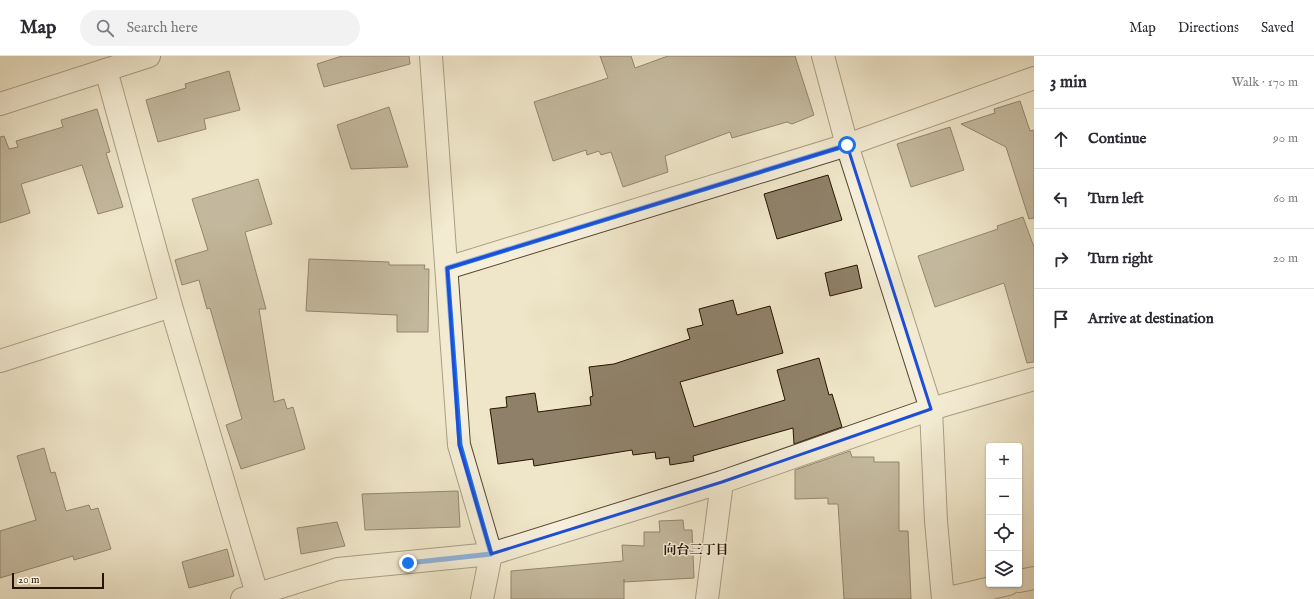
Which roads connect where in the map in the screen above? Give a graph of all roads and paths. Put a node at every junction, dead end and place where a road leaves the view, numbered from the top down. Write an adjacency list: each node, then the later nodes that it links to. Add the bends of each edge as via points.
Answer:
1 (149, 56): 4 (street)
2 (431, 56): 8 (street)
3 (823, 56): 7 (street)
4 (106, 70): 6 (street); 9 (street)
5 (1034, 78): 7 (street)
6 (0, 104)
7 (847, 145): 8 (street); 12 (street)
8 (447, 268): 14 (street, via 460,445)
9 (171, 306): 10 (street); 18 (street)
10 (0, 361)
11 (1034, 379): 12 (street)
12 (931, 409): 13 (street); 21 (street, via 936,521)
13 (722, 482): 14 (street); 20 (street)
14 (491, 554): 18 (street, via 338,569); 19 (street)
15 (1034, 578): 16 (street)
16 (1022, 581)
17 (995, 587): 21 (street)
18 (250, 597)
19 (482, 599)
20 (707, 599)
21 (944, 599)

